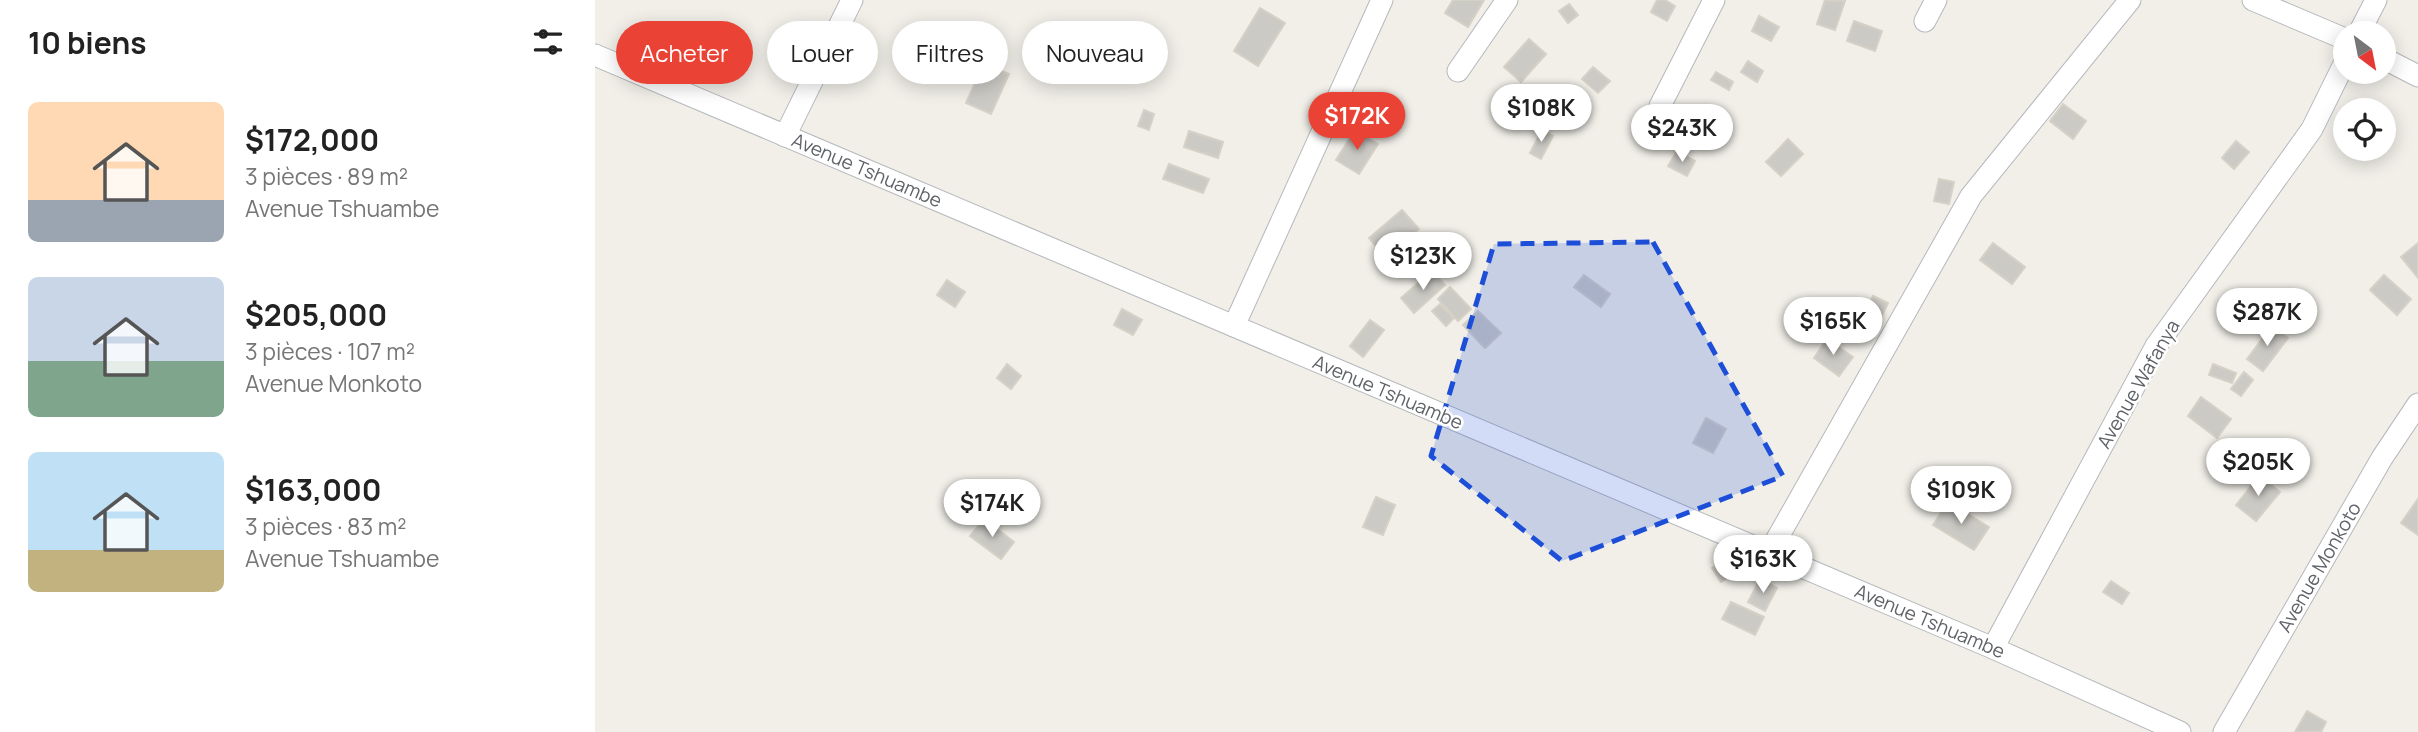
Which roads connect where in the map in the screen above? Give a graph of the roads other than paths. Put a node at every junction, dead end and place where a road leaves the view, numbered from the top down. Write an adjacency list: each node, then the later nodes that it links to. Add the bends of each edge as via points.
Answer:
1 (852, 0): 18 (street)
2 (1382, 0): 19 (street)
3 (1507, 0): 14 (street)
4 (1714, 0): 17 (street)
5 (1937, 0): 9 (street)
6 (2130, 0): 21 (street, via 1971,196)
7 (2253, 0): 11 (street)
8 (2376, 0): 10 (street)
9 (1925, 21)
10 (2365, 21)
11 (2333, 34)
12 (595, 55): 18 (street, Avenue Tshuambe)
13 (2396, 65): 15 (street)
14 (1458, 71)
15 (2418, 76)
16 (2334, 84): 22 (street, Avenue Wafanya, via 2312,129 2155,346)
17 (1660, 106)
18 (785, 136): 19 (street, Avenue Tshuambe)
19 (1234, 326): 21 (street, Avenue Tshuambe)
20 (2418, 404): 24 (street, Avenue Monkoto)
21 (1769, 553): 22 (street, Avenue Tshuambe)
22 (1993, 648): 23 (street, Avenue Tshuambe)
23 (2180, 732)
24 (2224, 732)

